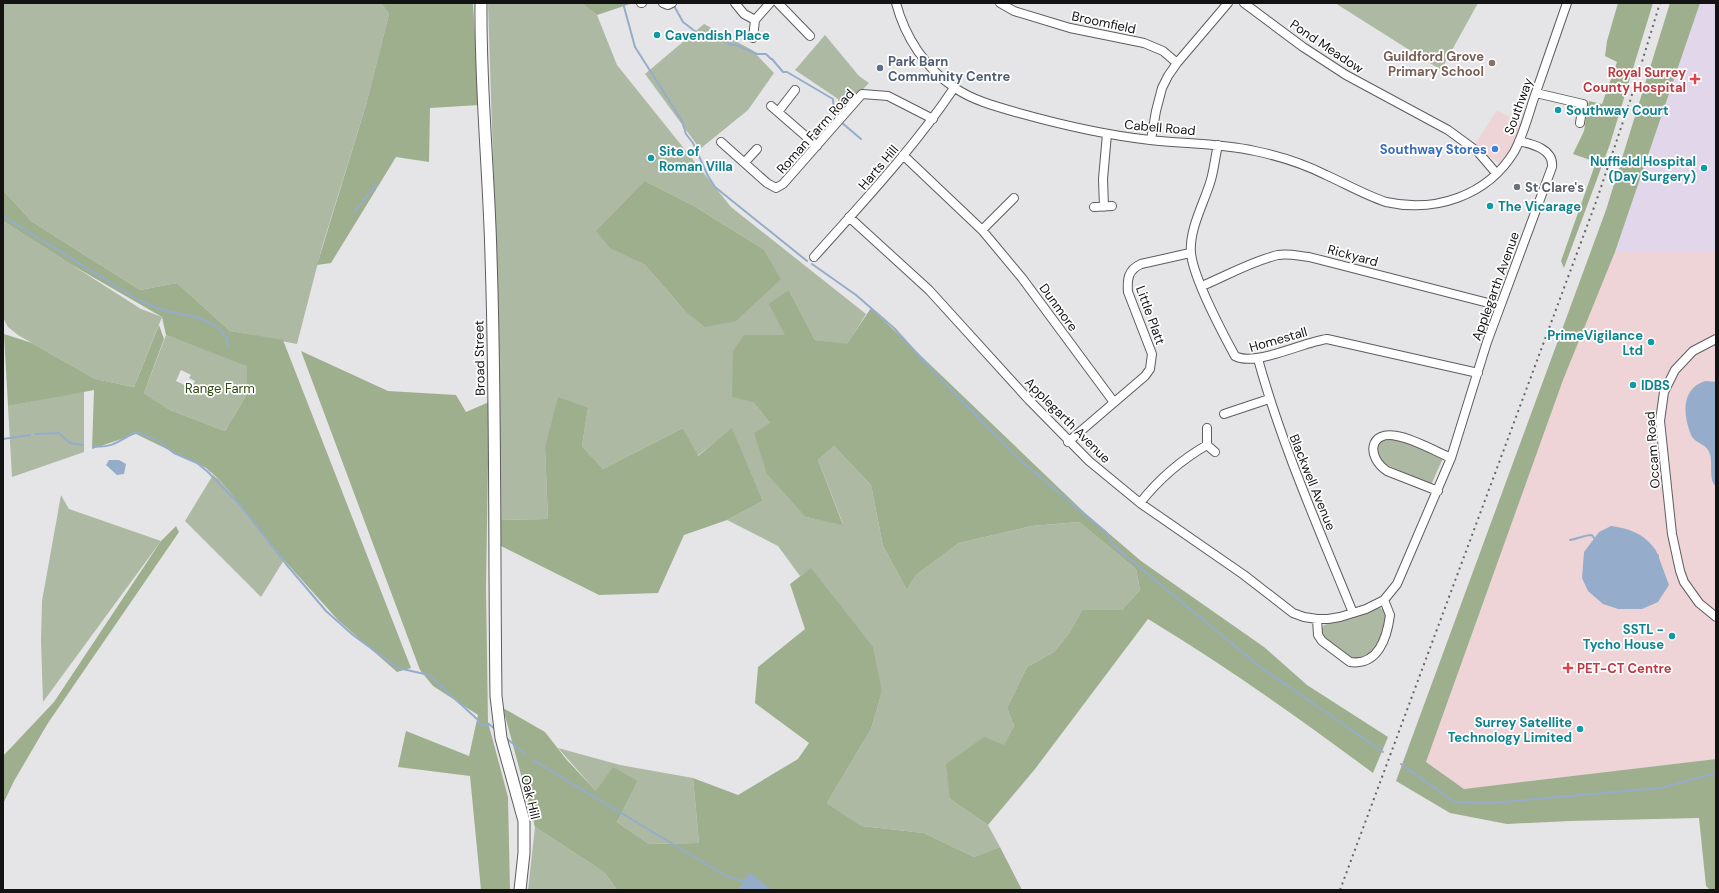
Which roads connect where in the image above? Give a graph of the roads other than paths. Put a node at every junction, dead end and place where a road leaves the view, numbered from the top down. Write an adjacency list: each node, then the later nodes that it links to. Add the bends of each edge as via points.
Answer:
1 (481, 3): 57 (street, Broad Street, via 494,361 494,560)
2 (735, 3): 10 (street, via 744,14)
3 (770, 3): 10 (street)
4 (778, 3): 11 (street)
5 (896, 3): 14 (street, Cabell Road, via 916,49)
6 (1000, 3): 13 (street, Broomfield, via 1014,11 1070,28 1144,42 1163,51)
7 (1228, 3): 13 (street)
8 (1244, 3): 30 (street, Pond Meadow, via 1346,75 1448,130 1478,152)
9 (1567, 3): 16 (street, Southway)
10 (755, 20): 12 (street)
11 (810, 36)
12 (753, 38)
13 (1177, 63): 22 (street, via 1162,88)
14 (954, 88): 19 (street, Harts Hill); 21 (street, Cabell Road, via 1008,110)
15 (795, 90): 18 (street)
16 (1536, 93): 20 (street, via 1583,104); 23 (street, Southway)
17 (771, 106): 18 (street)
18 (778, 112): 26 (street)
19 (933, 119): 26 (street, Roman Farm Road, via 888,96 862,94); 28 (street, Harts Hill)
20 (1580, 123)
21 (1107, 134): 22 (street, Cabell Road); 33 (street, via 1103,179 1108,207)
22 (1151, 140): 25 (street, Cabell Road)
23 (1519, 141): 30 (street, Southway, via 1508,161); 39 (street, Applegarth Avenue, via 1546,151 1552,163)
24 (721, 142): 29 (street, Roman Farm Road)
25 (1218, 145): 32 (street, Cabell Road, via 1255,151 1293,162 1386,202 1399,205 1422,206); 36 (street, Homestall)
26 (817, 146): 29 (street, Roman Farm Road, via 784,184 776,188)
27 (757, 149): 29 (street)
28 (904, 155): 34 (street, Harts Hill); 35 (street, Dunmore)
29 (745, 162)
30 (1496, 173): 32 (street, Southway)
31 (1015, 197): 35 (street)
32 (1463, 197)
33 (1094, 207)
34 (849, 217): 37 (street, Harts Hill); 47 (street, Applegarth Avenue, via 929,290)
35 (982, 230): 44 (street, Dunmore, via 1022,278)
36 (1190, 253): 38 (street, Homestall); 44 (street, Little Platt, via 1141,264 1129,274 1128,292 1152,354 1152,361 1145,376)
37 (814, 257)
38 (1202, 286): 39 (street, Rickyard, via 1265,259 1288,254 1309,256); 41 (street, Homestall, via 1236,356 1247,360)
39 (1500, 306): 42 (street, Applegarth Avenue)
40 (1716, 339): 55 (street, Occam Road, via 1700,346 1682,361 1662,399 1660,421 1672,534 1680,571 1684,582 1699,603)
41 (1258, 359): 42 (street, Homestall, via 1314,340 1327,339); 43 (street, Blackwell Avenue)
42 (1478, 373): 50 (street, Applegarth Avenue)
43 (1269, 399): 45 (street); 54 (street, Blackwell Avenue)
44 (1113, 401): 47 (street, Little Platt)
45 (1224, 414)
46 (1207, 428): 48 (street)
47 (1068, 442): 52 (street, Applegarth Avenue)
48 (1207, 445): 49 (street); 52 (street, via 1186,457 1152,488)
49 (1214, 452)
50 (1451, 458): 51 (street, Applegarth Avenue); 51 (street, via 1398,436 1383,436 1373,445 1372,452 1379,466 1386,471)
51 (1438, 491): 53 (street, Applegarth Avenue, via 1397,584)
52 (1140, 503): 56 (street, Applegarth Avenue, via 1294,613)
53 (1384, 600): 54 (street, Applegarth Avenue); 56 (street, via 1390,615 1379,653 1356,663 1350,662 1322,641 1318,635)
54 (1353, 613): 56 (street, Applegarth Avenue, via 1328,620)
55 (1716, 617)
56 (1317, 619)
57 (498, 712): 58 (street, Oak Hill, via 501,734 524,821)
58 (520, 890)

